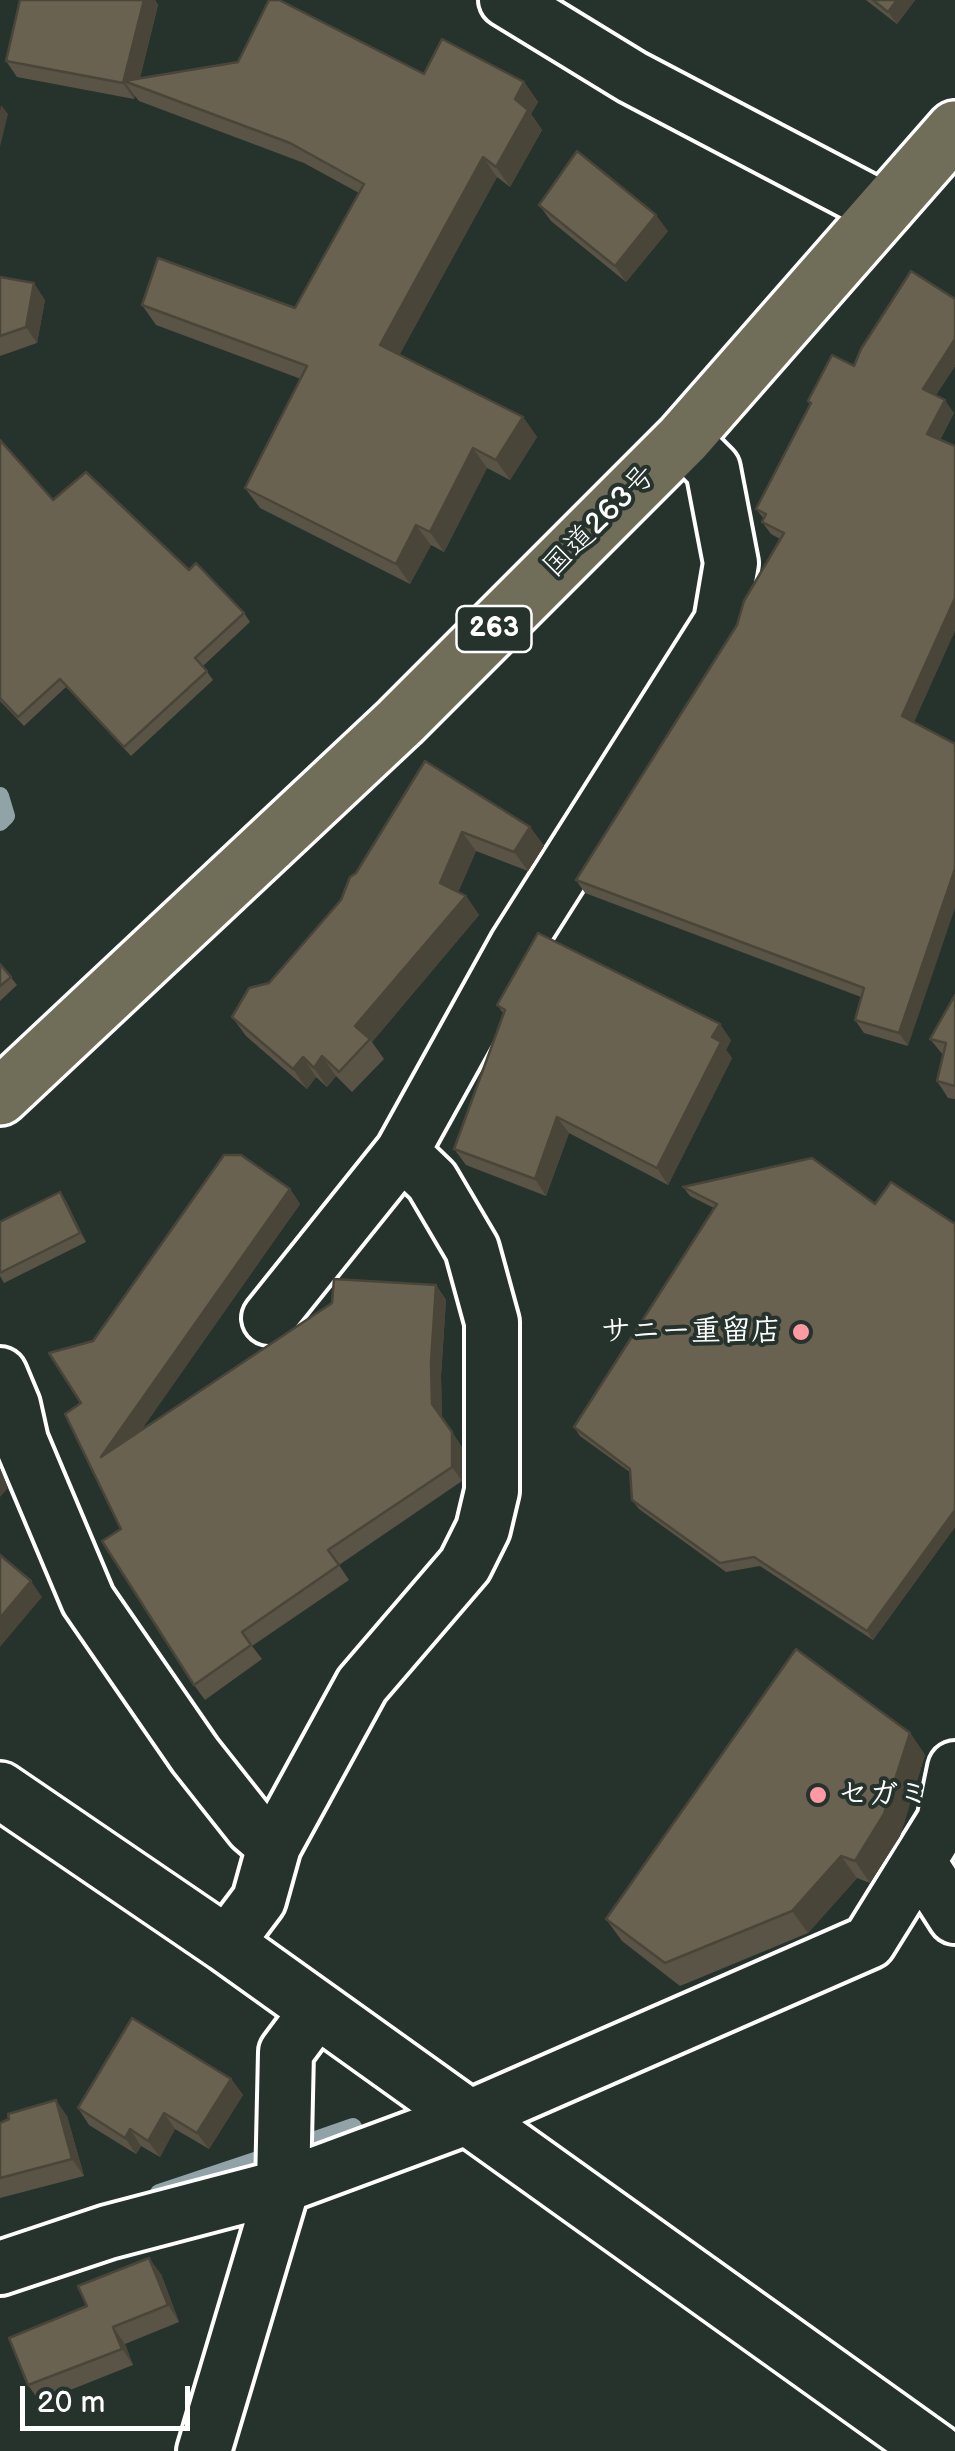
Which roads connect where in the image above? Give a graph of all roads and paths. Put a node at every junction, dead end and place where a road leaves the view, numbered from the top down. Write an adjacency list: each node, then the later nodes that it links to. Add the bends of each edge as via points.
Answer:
1 (506, 0): 3 (street, via 632,77)
2 (955, 129): 3 (highway, 国道263号 / 263)
3 (885, 210): 4 (highway, 国道263号 / 263)
4 (683, 439): 5 (highway, 国道263号 / 263, via 400,722); 6 (street, via 713,469 731,563 721,622 516,946)
5 (0, 1096)
6 (402, 1152): 7 (street); 12 (street, via 432,1182 472,1250 492,1322 492,1491 466,1565 362,1685)
7 (269, 1318)
8 (0, 1374): 12 (street, via 20,1441 88,1600 195,1755)
9 (955, 1768): 11 (street)
10 (0, 1790): 14 (street)
11 (940, 1835): 13 (street); 16 (street, via 869,1942)
12 (274, 1846): 14 (street, via 258,1900)
13 (955, 1917)
14 (226, 1944): 15 (street)
15 (318, 2010): 16 (street); 17 (street, via 286,2052)
16 (469, 2117): 17 (street); 20 (street)
17 (283, 2186): 18 (street); 19 (street)
18 (0, 2268)
19 (204, 2451)
20 (935, 2451)

